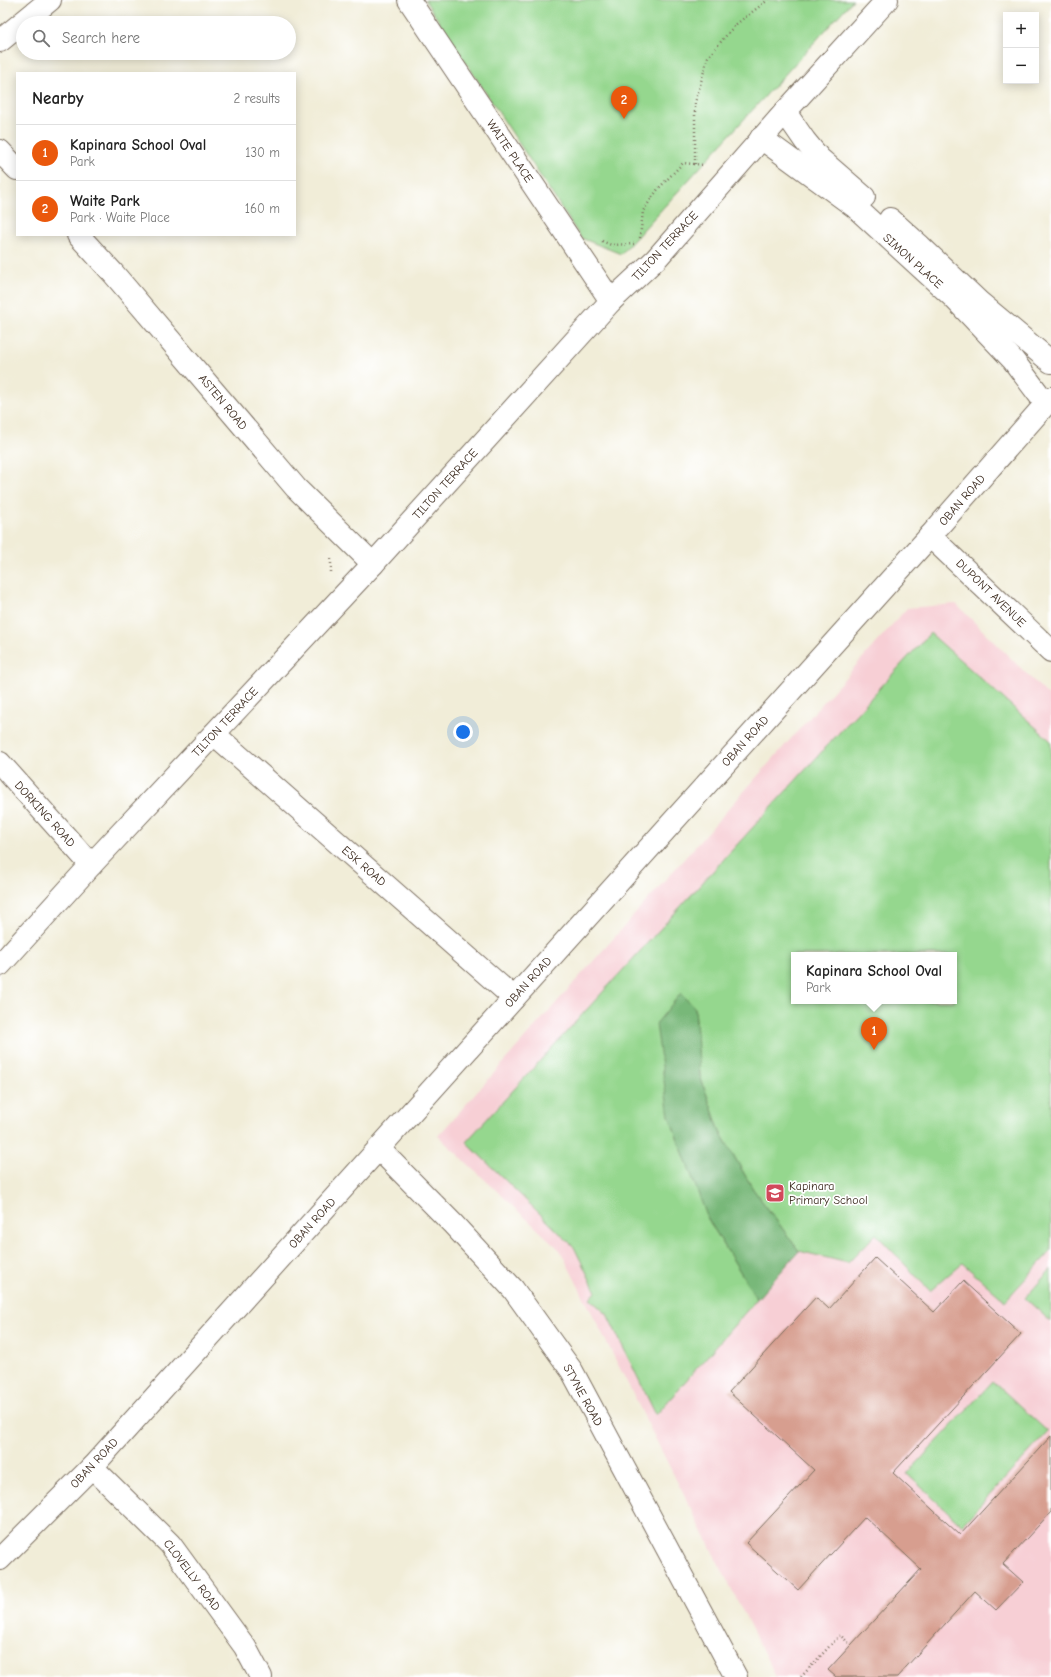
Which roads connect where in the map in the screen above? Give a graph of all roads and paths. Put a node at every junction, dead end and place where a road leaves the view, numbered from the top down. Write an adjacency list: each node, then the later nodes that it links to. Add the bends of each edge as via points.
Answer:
1 (50, 0): 5 (street)
2 (409, 0): 16 (street, WAITE PLACE)
3 (768, 0): 11 (path, via 735,25 708,57 695,103)
4 (887, 0): 8 (street, TILTON TERRACE)
5 (30, 16)
6 (16, 28): 7 (street)
7 (0, 41)
8 (785, 112): 9 (street, TILTON TERRACE); 17 (street, SIMON PLACE, via 819,158 919,245 979,302)
9 (761, 138): 13 (street, TILTON TERRACE); 18 (street, SIMON PLACE, via 854,206 953,297)
10 (0, 151): 12 (street)
11 (695, 164): 13 (path, via 712,166); 15 (path, via 683,163 658,189 643,211 639,244 611,245)
12 (16, 168)
13 (726, 179): 16 (street, TILTON TERRACE, via 656,259)
14 (79, 236): 21 (street, ASTEN ROAD, via 296,488)
15 (600, 241)
16 (611, 301): 21 (street, TILTON TERRACE)
17 (1051, 362)
18 (1049, 401): 19 (street, OBAN ROAD)
19 (930, 536): 23 (street, DUPONT AVENUE); 28 (street, OBAN ROAD)
20 (331, 553): 22 (path)
21 (373, 564): 24 (street, TILTON TERRACE)
22 (331, 576)
23 (1051, 651)
24 (214, 734): 26 (street, TILTON TERRACE); 28 (street, ESK ROAD)
25 (0, 763): 26 (street, DORKING ROAD)
26 (91, 865): 27 (street, TILTON TERRACE)
27 (0, 965)
28 (514, 998): 29 (street, OBAN ROAD)
29 (379, 1149): 30 (street, OBAN ROAD); 34 (street, STYNE ROAD, via 513,1289 572,1371)
30 (92, 1467): 31 (street, OBAN ROAD); 33 (street, CLOVELLY ROAD, via 170,1544 245,1647)
31 (0, 1559)
32 (850, 1645): 35 (path, via 840,1635)
33 (261, 1677)
34 (736, 1677)
35 (801, 1677)

